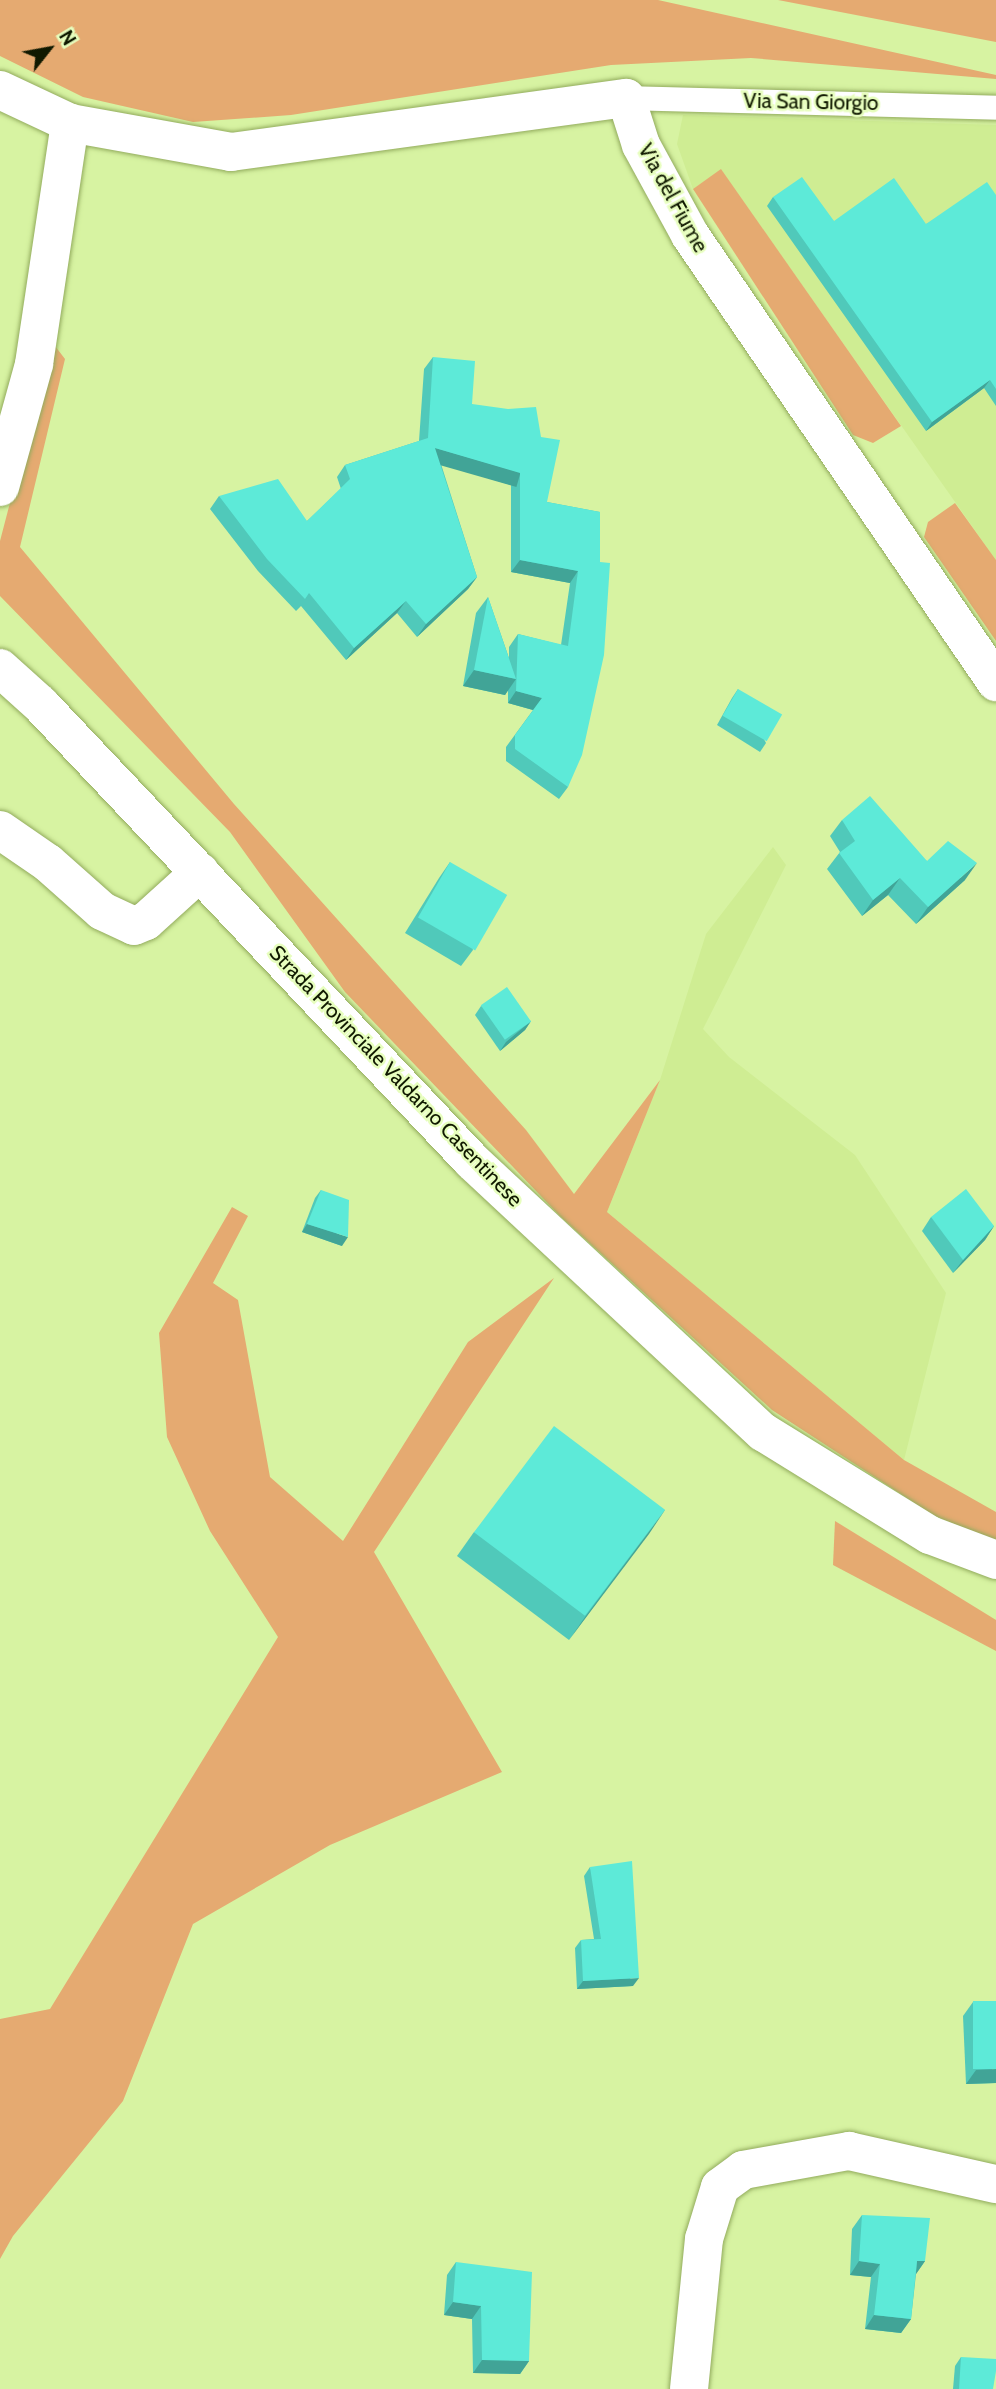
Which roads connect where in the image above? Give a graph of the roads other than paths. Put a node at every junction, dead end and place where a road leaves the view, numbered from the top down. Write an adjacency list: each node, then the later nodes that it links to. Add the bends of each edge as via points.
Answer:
1 (0, 90): 4 (street)
2 (626, 98): 3 (lane, Via San Giorgio); 4 (street, via 231,152); 7 (street, Via del Fiume, via 641,145 690,235)
3 (996, 108)
4 (70, 122): 5 (street, via 34,364)
5 (0, 487)
6 (0, 668): 9 (street, Strada Provinciale Valdarno Casentinese)
7 (996, 682)
8 (0, 830): 9 (street, via 48,863 102,911 134,926 146,921)
9 (200, 872): 10 (street, Strada Provinciale Valdarno Casentinese, via 472,1161 763,1432 930,1535)
10 (996, 1560)
11 (996, 2184): 12 (street, via 849,2151 743,2170 720,2186 704,2239)
12 (689, 2389)

